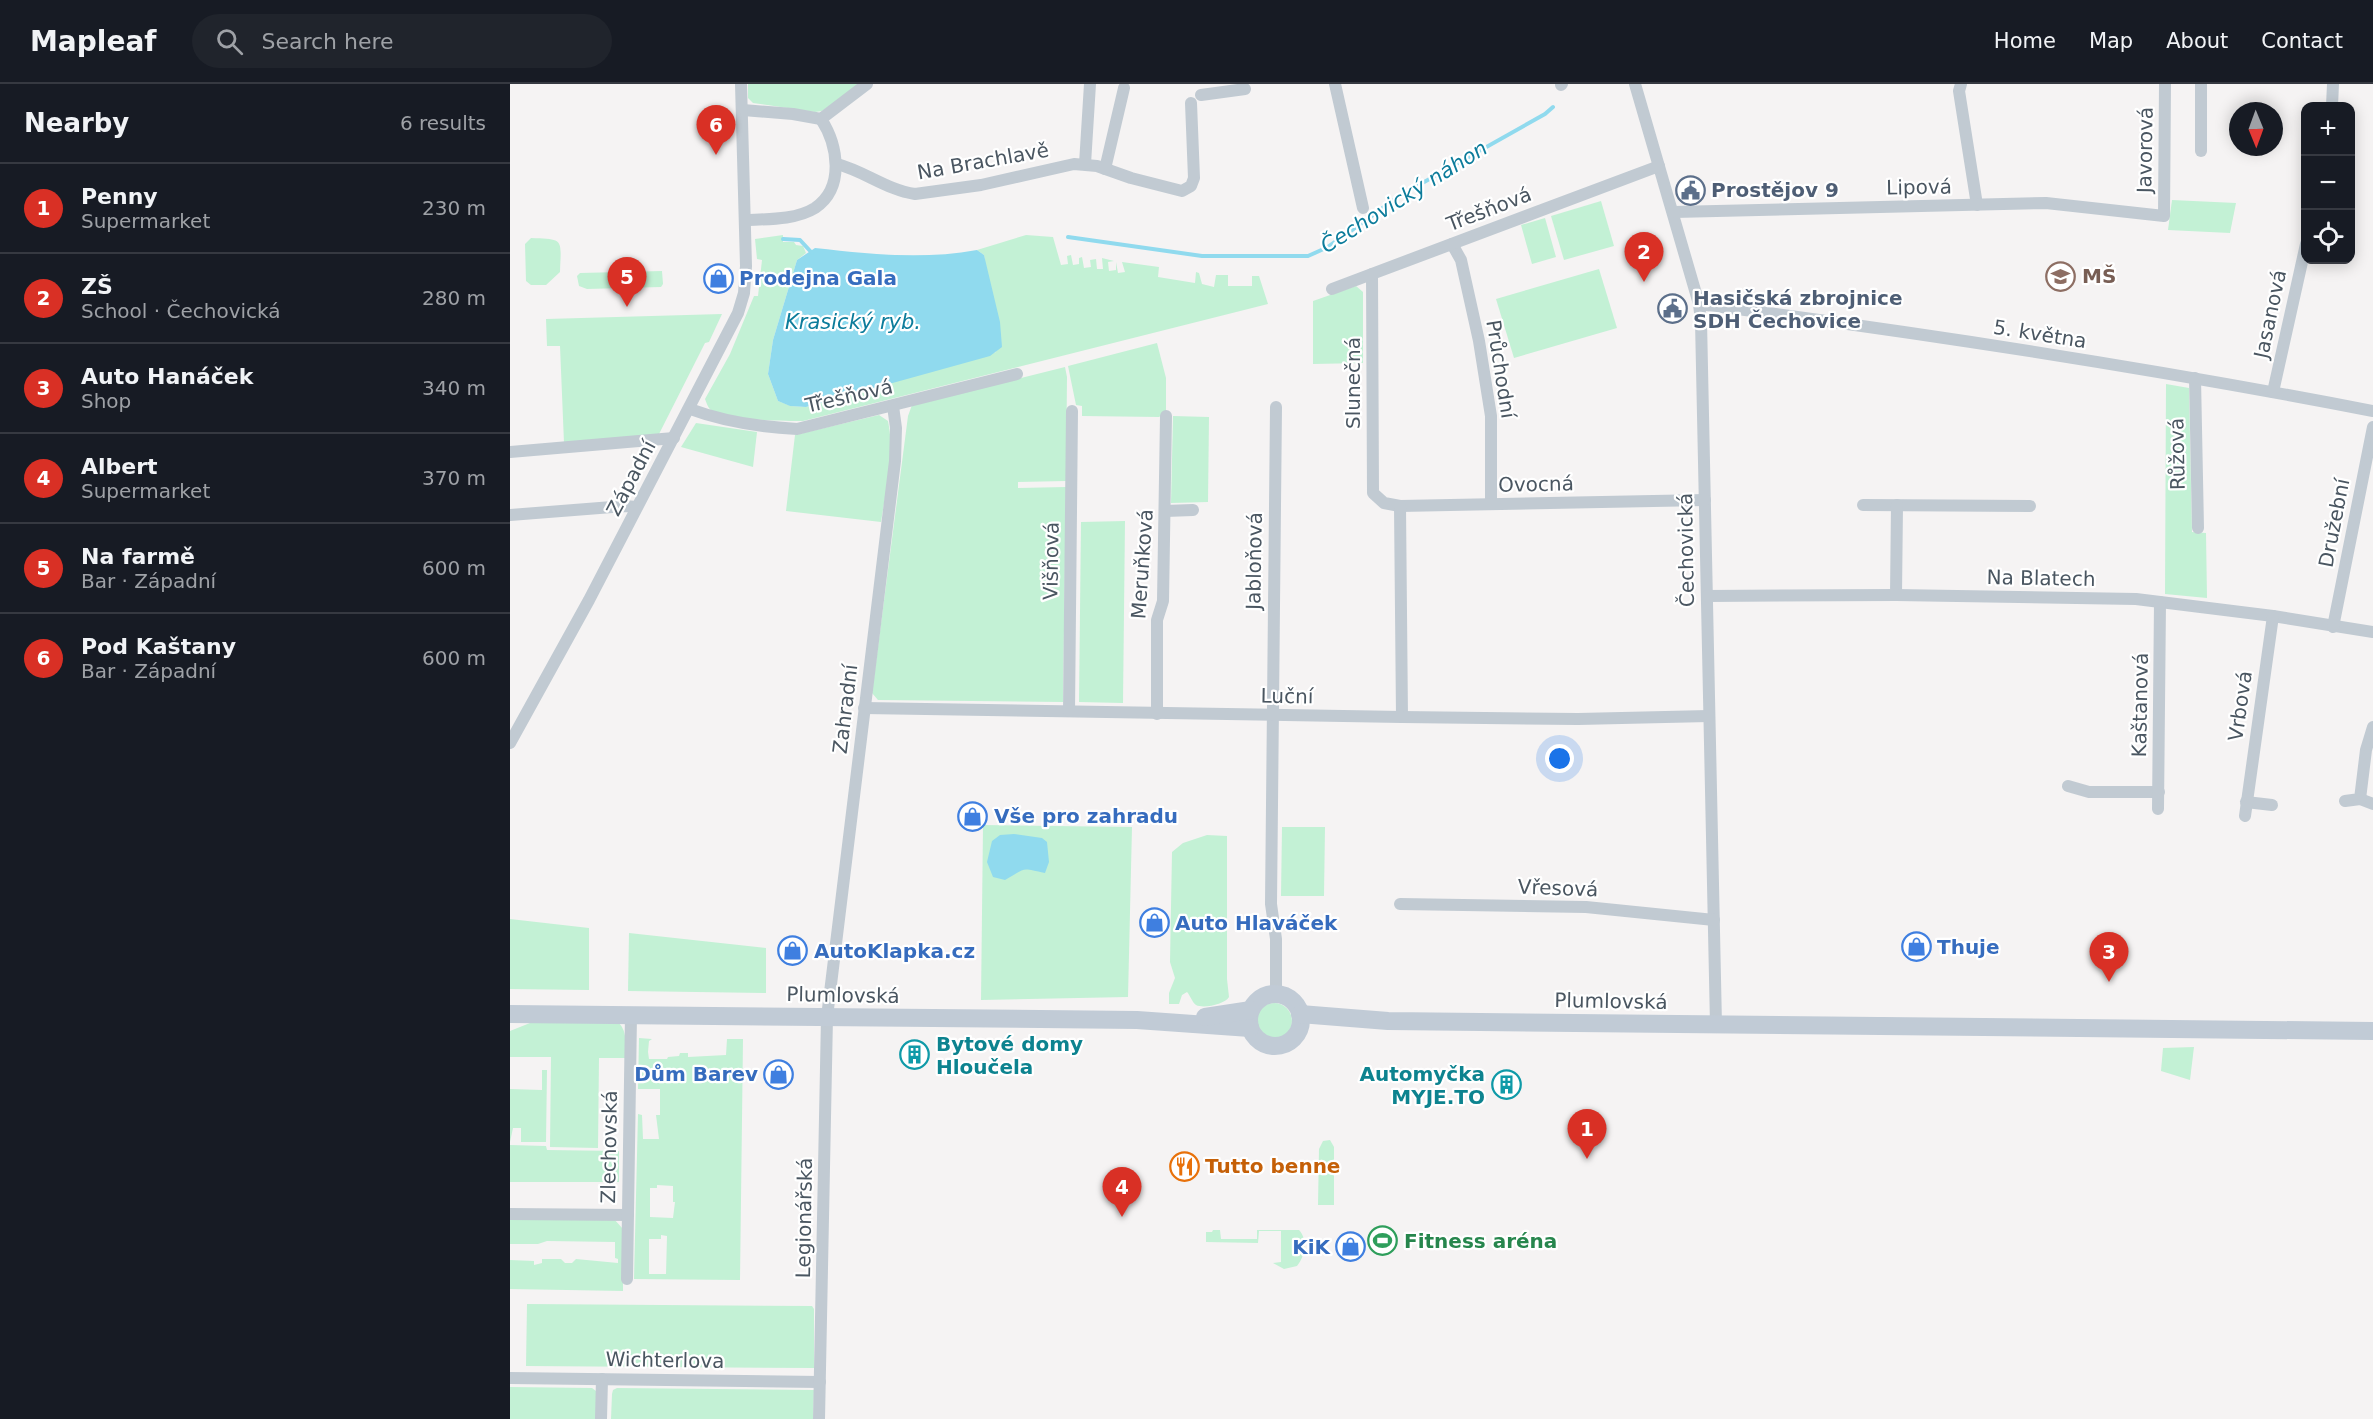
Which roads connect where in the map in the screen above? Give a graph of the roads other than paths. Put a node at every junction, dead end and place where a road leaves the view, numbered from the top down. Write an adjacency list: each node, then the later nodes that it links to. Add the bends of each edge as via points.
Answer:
1 (741, 84): 14 (street, Západní)
2 (867, 84): 15 (street)
3 (1090, 84): 18 (street)
4 (1335, 84): 22 (street)
5 (1635, 84): 19 (street, Čechovická)
6 (1961, 84): 21 (street, via 1959,92)
7 (2165, 84): 24 (street, Javorová)
8 (2201, 84): 16 (street)
9 (2333, 84): 13 (street)
10 (1124, 88): 20 (street)
11 (1226, 88): 12 (street); 20 (street, Na Brachlavě, via 1196,99 1194,178 1189,189 1179,191)
12 (1245, 89)
13 (2332, 102)
14 (742, 110): 15 (street); 25 (street, Západní)
15 (821, 119): 17 (street, via 833,140)
16 (2201, 150)
17 (837, 164): 18 (street, Na Brachlavě, via 915,194); 25 (street, via 829,193 814,209 775,219)
18 (1085, 164): 20 (street, Na Brachlavě)
19 (1659, 166): 23 (street, Čechovická); 26 (street, Třešňová)
20 (1105, 169)
21 (1977, 206): 23 (street, Lipová); 24 (street, Lipová, via 2046,203)
22 (1363, 208)
23 (1674, 212): 30 (street, Čechovická)
24 (2164, 216)
25 (746, 220): 36 (street, Západní, via 744,293 738,313)
26 (1452, 244): 28 (street, Třešňová); 45 (street, Průchodní, via 1461,260 1489,404)
27 (2302, 264): 33 (street, Jasanová)
28 (1372, 274): 29 (street, Třešňová); 43 (street, Slunečná)
29 (1332, 289)
30 (1699, 304): 32 (street, 5. května); 44 (street, Čechovická)
31 (1017, 374): 34 (street, Třešňová)
32 (2195, 378): 33 (street, 5. května); 54 (street, Růžová)
33 (2273, 392): 38 (street, 5. května)
34 (893, 406): 36 (street, Třešňová, via 797,429 718,420); 61 (street, Zahradní, via 895,461)
35 (1276, 407): 64 (street, Jabloňová)
36 (690, 409): 41 (street, Západní)
37 (1072, 411): 62 (street, Višňová)
38 (2373, 411)
39 (1166, 416): 52 (street, Meruňková)
40 (2373, 427): 59 (street, Družební)
41 (674, 438): 42 (street); 50 (street, Západní)
42 (510, 452)
43 (1373, 493): 47 (street, Ovocná, via 1384,503)
44 (1705, 500): 45 (street, Ovocná); 56 (street, Čechovická)
45 (1491, 504): 47 (street, Ovocná)
46 (1863, 505): 48 (street)
47 (1400, 506): 66 (street)
48 (1897, 506): 49 (street); 55 (street)
49 (2030, 506)
50 (636, 507): 53 (street); 68 (street, Západní)
51 (1193, 510): 52 (street)
52 (1165, 511): 63 (street, Meruňková, via 1163,601 1157,620)
53 (510, 515)
54 (2198, 528)
55 (1896, 595): 56 (street, Na Blatech); 57 (street, Na Blatech)
56 (1707, 596): 65 (street, Čechovická)
57 (2160, 602): 58 (street, Na Blatech); 70 (street, Kaštanová)
58 (2273, 616): 59 (street, Na Blatech); 73 (street, Vrbová)
59 (2333, 627): 60 (street, Na Blatech)
60 (2373, 632)
61 (864, 708): 62 (street, Luční); 83 (street, Zahradní)
62 (1069, 711): 63 (street, Luční)
63 (1157, 714): 64 (street, Luční)
64 (1271, 716): 66 (street, Luční); 80 (street, via 1271,909)
65 (1709, 716): 66 (street, Luční); 79 (street, Čechovická)
66 (1402, 717)
67 (2373, 727): 71 (street)
68 (510, 743)
69 (2068, 786): 70 (street, via 2089,792)
70 (2158, 792): 76 (street, Kaštanová)
71 (2360, 799): 72 (street); 74 (street)
72 (2345, 801)
73 (2247, 802): 75 (street); 77 (street, Vrbová)
74 (2373, 804)
75 (2272, 805)
76 (2158, 809)
77 (2245, 816)
78 (1400, 904): 79 (street, Vřesová, via 1586,907)
79 (1714, 920): 86 (street, Čechovická)
80 (1276, 994): 84 (main road, Plumlovská, via 1261,998); 85 (main road, via 1292,1000)
81 (510, 1014): 82 (main road, Plumlovská)
82 (631, 1015): 83 (main road, Plumlovská); 89 (street, Zlechovská)
83 (827, 1017): 84 (main road, Plumlovská); 93 (street, Legionářská)
84 (1250, 1019): 85 (main road, via 1260,1041 1276,1046 1289,1042)
85 (1300, 1021): 86 (main road, Plumlovská)
86 (1716, 1025): 87 (main road, Plumlovská)
87 (2373, 1031)
88 (510, 1214): 89 (street)
89 (628, 1215): 90 (street, Zlechovská)
90 (627, 1279)
91 (510, 1378): 92 (street, Wichterlova)
92 (602, 1379): 93 (street, Wichterlova); 94 (street)
93 (820, 1382): 95 (street, Legionářská)
94 (601, 1419)
95 (819, 1419)

